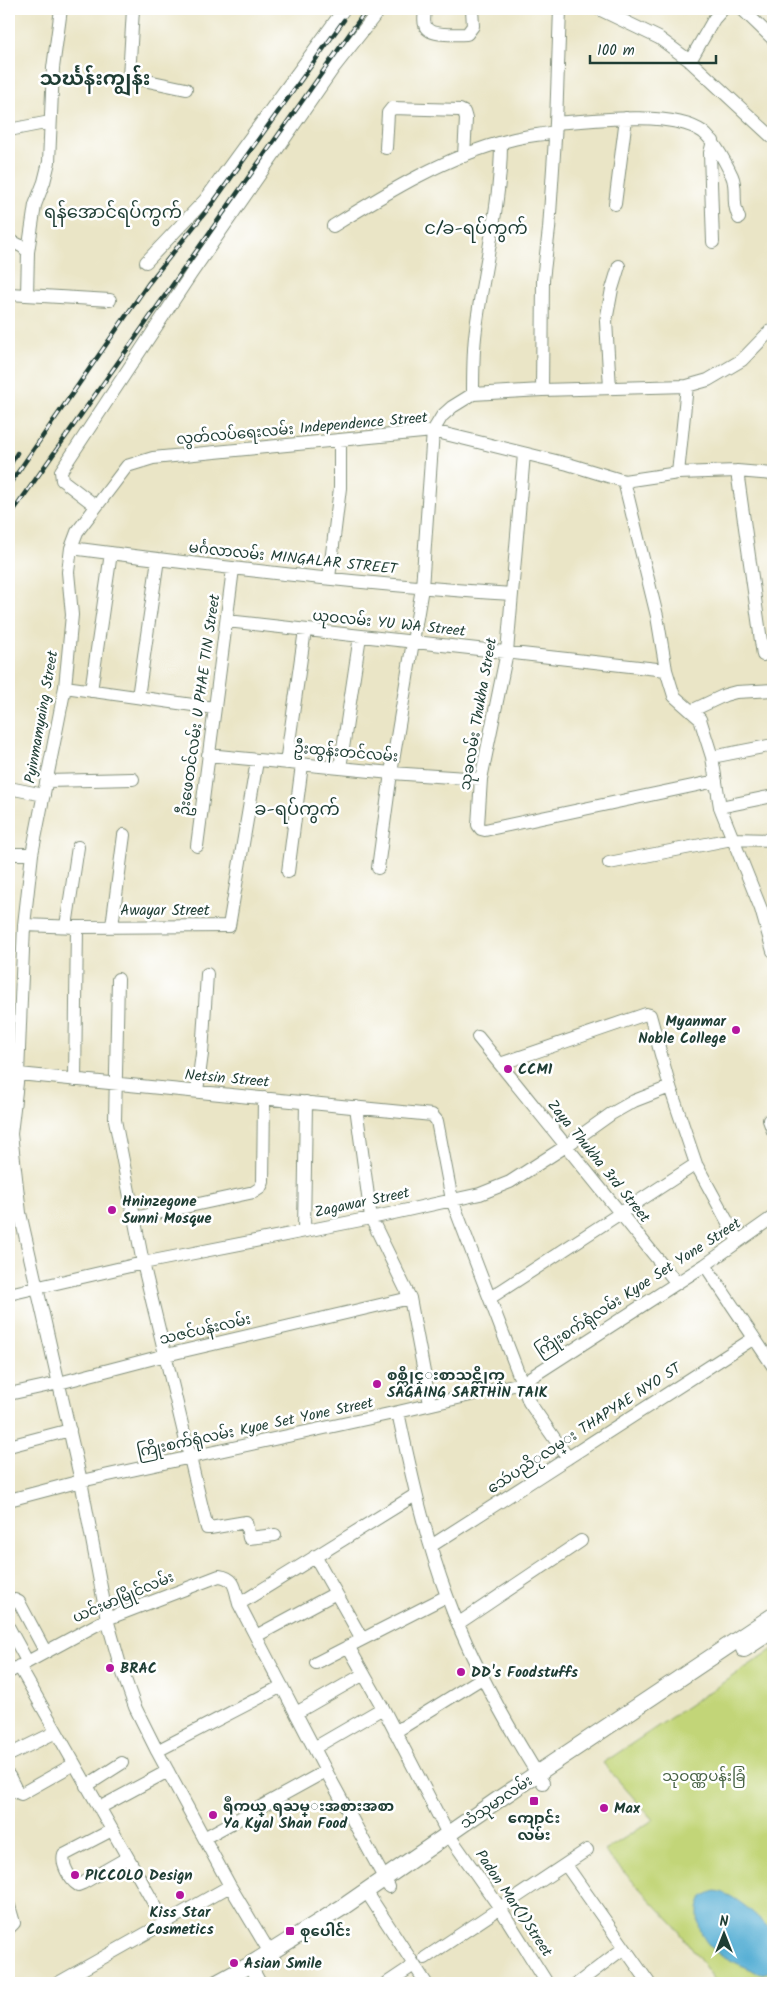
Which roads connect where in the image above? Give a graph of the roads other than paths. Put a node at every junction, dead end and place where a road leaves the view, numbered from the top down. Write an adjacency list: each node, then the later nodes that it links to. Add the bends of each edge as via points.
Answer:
1 (61, 9): 15 (street)
2 (133, 9): 13 (street, via 129,76)
3 (344, 9): 29 (street, via 205,200)
4 (380, 9): 47 (street, via 326,78 60,470 62,480)
5 (425, 9): 6 (street, via 428,31 467,34 472,26)
6 (472, 9)
7 (560, 9): 16 (street)
8 (599, 9): 12 (street, via 659,38)
9 (722, 9): 12 (street)
10 (742, 9): 11 (street)
11 (773, 39)
12 (690, 62): 18 (street)
13 (186, 89)
14 (626, 118): 16 (street); 19 (street, via 654,118 683,124 701,131); 23 (street)
15 (50, 122): 17 (street); 28 (street, via 49,162 36,205)
16 (556, 128): 20 (street); 37 (street, via 543,280)
17 (9, 130)
18 (773, 138)
19 (712, 141): 24 (street, via 734,179); 27 (street)
20 (501, 143): 22 (street); 38 (street, via 490,246 475,337)
21 (386, 148): 22 (street, via 388,113 392,108 460,110 466,120)
22 (464, 156): 25 (street, via 411,180)
23 (615, 204)
24 (739, 218)
25 (332, 226)
26 (9, 240): 28 (street)
27 (713, 242)
28 (28, 252): 32 (street)
29 (146, 262)
30 (618, 266): 36 (street, via 606,321)
31 (9, 294): 32 (street)
32 (27, 295): 33 (street)
33 (110, 300)
34 (773, 328): 35 (street, via 742,360 708,380)
35 (687, 386): 36 (street); 44 (street)
36 (610, 388): 37 (street)
37 (542, 390): 38 (street)
38 (473, 394): 39 (street, via 447,411)
39 (433, 431): 40 (street, လွတ်လပ်ရေးလမ်း Independence Street); 41 (street, လွတ်လပ်ရေးလမ်း Independence Street); 53 (street)
40 (340, 440): 42 (street, လွတ်လပ်ရေးလမ်း Independence Street, via 153,458); 52 (street, via 340,488)
41 (524, 454): 46 (street, လွတ်လပ်ရေးလမ်း Independence Street); 54 (street, သုခလမ်း Thukha Street)
42 (127, 466): 47 (street, Pyinmamyaing Street)
43 (737, 470): 44 (street, လွတ်လပ်ရေးလမ်း Independence Street); 45 (street, လွတ်လပ်ရေးလမ်း Independence Street); 60 (street)
44 (678, 473): 46 (street, လွတ်လပ်ရေးလမ်း Independence Street)
45 (773, 474)
46 (624, 481): 61 (street, via 657,616)
47 (96, 506): 48 (street, Pyinmamyaing Street, via 77,532)
48 (71, 548): 49 (street, မင်္ဂလာလမ်း MINGALAR STREET); 62 (street, Pyinmamyaing Street, via 68,572 72,615)
49 (111, 553): 50 (street, မင်္ဂလာလမ်း MINGALAR STREET); 64 (street)
50 (158, 559): 51 (street, မင်္ဂလာလမ်း MINGALAR STREET); 65 (street)
51 (233, 568): 52 (street, မင်္ဂလာလမ်း MINGALAR STREET); 55 (street, ဦးဖေတင်လမ်း U PHAE TIN Street)
52 (329, 578): 53 (street, မင်္ဂလာလမ်း MINGALAR STREET)
53 (422, 588): 54 (street, မင်္ဂလာလမ်း MINGALAR STREET); 58 (street)
54 (512, 594): 59 (street, သုခလမ်း Thukha Street)
55 (227, 621): 56 (street, ယုဝလမ်း YU WA Street); 66 (street, ဦးဖေတင်လမ်း U PHAE TIN Street)
56 (305, 630): 57 (street, ယုဝလမ်း YU WA Street); 72 (street)
57 (360, 636): 58 (street, ယုဝလမ်း YU WA Street); 74 (street)
58 (413, 642): 59 (street, ယုဝလမ်း YU WA Street); 75 (street)
59 (507, 652): 61 (street, ယုဝလမ်း YU WA Street); 77 (street, သုခလမ်း Thukha Street)
60 (763, 655)
61 (666, 670): 67 (street, via 674,696)
62 (65, 687): 64 (street); 78 (street, Pyinmamyaing Street)
63 (773, 690): 67 (street, via 736,692)
64 (91, 691): 65 (street)
65 (138, 697): 66 (street)
66 (214, 708): 69 (street, ဦးဖေတင်လမ်း U PHAE TIN Street)
67 (690, 711): 70 (street, via 700,719)
68 (773, 745): 70 (street)
69 (208, 755): 71 (street, ဦးထွန်းတင်လမ်း); 87 (street, ဦးဖေတင်လမ်း U PHAE TIN Street)
70 (712, 757): 79 (street)
71 (257, 761): 72 (street, ဦးထွန်းတင်လမ်း); 95 (street, Awayar Street, via 229,926)
72 (286, 763): 73 (street, ဦးထွန်းတင်လမ်း)
73 (302, 764): 74 (street, ဦးထွန်းတင်လမ်း); 93 (street)
74 (340, 768): 75 (street, ဦးထွန်းတင်လမ်း)
75 (391, 774): 77 (street, ဦးထွန်းတင်လမ်း); 92 (street)
76 (133, 779): 78 (street)
77 (481, 779): 79 (street, သုခလမ်း Thukha Street, via 478,825 485,830)
78 (47, 781): 81 (street, Pyinmamyaing Street)
79 (716, 781): 83 (street)
80 (9, 788): 81 (street)
81 (44, 795): 90 (street, Pyinmamyaing Street)
82 (773, 796): 83 (street)
83 (720, 808): 85 (street)
84 (124, 835): 95 (street)
85 (732, 839): 86 (street); 91 (street); 97 (street, via 761,909)
86 (773, 840)
87 (197, 846)
88 (78, 848): 96 (street)
89 (9, 854): 90 (street)
90 (32, 854): 94 (street, Pyinmamyaing Street)
91 (610, 863)
92 (378, 868)
93 (288, 872)
94 (24, 925): 96 (street, Awayar Street); 102 (street, Pyinmamyaing Street)
95 (112, 926): 96 (street, Awayar Street)
96 (71, 927): 103 (street)
97 (773, 951)
98 (207, 974): 106 (street)
99 (118, 979): 104 (street)
100 (478, 1037): 101 (street, Zaya Thukha 3rd Street)
101 (500, 1064): 105 (street, via 646,1014 652,1019); 111 (street, Zaya Thukha 3rd Street)
102 (13, 1074): 103 (street, Netsin Street); 110 (street, Pyinmamyaing Street)
103 (75, 1080): 104 (street, Netsin Street)
104 (116, 1084): 106 (street, Netsin Street); 115 (street, via 115,1120)
105 (670, 1086): 111 (street, Zagawar Street, via 611,1114); 112 (street)
106 (197, 1091): 107 (street, Netsin Street)
107 (264, 1098): 108 (street, Netsin Street); 115 (street, via 264,1182 260,1188 254,1192)
108 (306, 1102): 109 (street, Netsin Street); 118 (street)
109 (356, 1107): 113 (street, Netsin Street, via 432,1115 437,1121); 116 (street)
110 (10, 1134): 123 (street, Pyinmamyaing Street, via 18,1203)
111 (566, 1146): 113 (street, Zagawar Street, via 510,1182 480,1194); 114 (street, Zaya Thukha 3rd Street)
112 (696, 1164): 114 (street); 119 (street)
113 (452, 1200): 116 (street, Zagawar Street); 126 (street)
114 (622, 1214): 122 (street, Zaya Thukha 3rd Street); 126 (street)
115 (134, 1218): 120 (street)
116 (371, 1218): 118 (street, Zagawar Street); 125 (street)
117 (773, 1218): 119 (street, ကြိုးစက်ရုံလမ်း Kyoe Set Yone Street)
118 (304, 1231): 120 (street, Zagawar Street)
119 (738, 1241): 121 (street, ကြိုးစက်ရုံလမ်း Kyoe Set Yone Street)
120 (144, 1263): 123 (street, Zagawar Street); 128 (street)
121 (705, 1264): 122 (street, ကြိုးစက်ရုံလမ်း Kyoe Set Yone Street); 127 (street)
122 (676, 1282): 131 (street, ကြိုးစက်ရုံလမ်း Kyoe Set Yone Street)
123 (36, 1288): 124 (street, Zagawar Street); 130 (street, Pyinmamyaing Street)
124 (9, 1294)
125 (410, 1298): 128 (street, သဇင်ပန်းလမ်း); 133 (street)
126 (490, 1298): 131 (street)
127 (754, 1338): 129 (street); 138 (street, သေဴပညိႂလမ္း THAPYAE NYO ST)
128 (166, 1355): 130 (street, သဇင်ပန်းလမ်း); 137 (street)
129 (773, 1366)
130 (59, 1383): 132 (street, သဇင်ပန်းလမ်း); 135 (street, Pyinmamyaing Street)
131 (522, 1383): 133 (street, ကြိုးစက်ရုံလမ်း Kyoe Set Yone Street); 138 (street, via 529,1402)
132 (9, 1394)
133 (430, 1404): 134 (street, ကြိုးစက်ရုံလမ်း Kyoe Set Yone Street)
134 (398, 1412): 137 (street, ကြိုးစက်ရုံလမ်း Kyoe Set Yone Street); 140 (street)
135 (70, 1430): 136 (street); 139 (street, Pyinmamyaing Street)
136 (9, 1446)
137 (190, 1458): 139 (street, ကြိုးစက်ရုံလမ်း Kyoe Set Yone Street); 142 (street, via 207,1528 246,1522 249,1538)
138 (568, 1458): 144 (street, သေဴပညိႂလမ္း THAPYAE NYO ST)
139 (81, 1481): 141 (street, ကြိုးစက်ရုံလမ်း Kyoe Set Yone Street); 151 (street, Pyinmamyaing Street)
140 (415, 1495): 144 (street); 145 (street)
141 (9, 1500)
142 (275, 1535)
143 (581, 1541): 152 (street)
144 (431, 1546): 147 (street)
145 (315, 1556): 146 (street); 149 (street)
146 (336, 1593): 155 (street); 156 (street)
147 (447, 1596): 152 (street); 156 (street)
148 (9, 1604): 158 (street, via 15,1600 19,1602)
149 (239, 1604): 151 (street, ယင်းမာမြိုင်လမ်း, via 233,1582 219,1576); 155 (street)
150 (773, 1616): 176 (main road, သံသုမာလမ်း)
151 (107, 1618): 158 (street, ယင်းမာမြိုင်လမ်း); 169 (street, Pyinmamyaing Street, via 135,1707)
152 (458, 1623): 162 (street)
153 (9, 1628): 160 (street)
154 (773, 1630): 176 (main road, သံသုမာလမ်း)
155 (256, 1636): 163 (street)
156 (362, 1639): 157 (street)
157 (348, 1646): 159 (street); 161 (street, Padon Mar(1)Street)
158 (45, 1651): 160 (street, ယင်းမာမြိုင်လမ်း)
159 (316, 1663)
160 (18, 1666): 166 (street)
161 (364, 1674): 164 (street, Padon Mar(1)Street); 165 (street)
162 (482, 1678): 167 (street); 176 (street)
163 (282, 1686): 165 (street); 169 (street)
164 (383, 1708): 167 (street, Padon Mar(1)Street); 168 (street)
165 (296, 1713): 168 (street)
166 (56, 1732): 170 (street); 172 (street)
167 (395, 1732): 181 (street, Padon Mar(1)Street)
168 (314, 1748): 174 (street)
169 (156, 1752): 173 (street, Pyinmamyaing Street)
170 (9, 1755)
171 (122, 1762): 177 (street)
172 (74, 1764): 175 (street, via 21,1794); 177 (street)
173 (168, 1771): 178 (street); 180 (street, Pyinmamyaing Street)
174 (326, 1771): 180 (street); 185 (street)
175 (9, 1776)
176 (540, 1778): 181 (main road, သံသုမာလမ်း)
177 (86, 1786): 178 (street)
178 (99, 1808): 179 (street)
179 (112, 1830): 183 (street); 183 (street, via 64,1855 64,1864 74,1882 78,1885 83,1883)
180 (204, 1838): 186 (street, Pyinmamyaing Street)
181 (450, 1838): 185 (main road, သံသုမာလမ်း); 189 (street, Padon Mar(1)Street)
182 (587, 1850): 184 (street)
183 (128, 1858): 190 (street)
184 (566, 1865): 189 (street); 192 (street)
185 (386, 1883): 187 (main road, သံသုမာလမ်း)
186 (230, 1886): 190 (street); 193 (street, Pyinmamyaing Street)
187 (368, 1895): 193 (main road, သံသုမာလမ်း); 194 (street)
188 (9, 1906): 191 (street, via 14,1923)
189 (500, 1908): 194 (street); 201 (street, Padon Mar(1)Street)
190 (165, 1923): 196 (street)
191 (9, 1928)
192 (624, 1948): 202 (street); 203 (street)
193 (273, 1956): 195 (main road, သံသုမာလမ်း)
194 (420, 1962): 199 (street); 200 (street)
195 (255, 1974): 197 (main road, သံသုမာလမ်း); 198 (main road, သံသုမာလမ်း)
196 (58, 1983)
197 (216, 1983)
198 (238, 1983)
199 (387, 1983)
200 (426, 1983)
201 (547, 1983)
202 (578, 1983)
203 (648, 1983)

